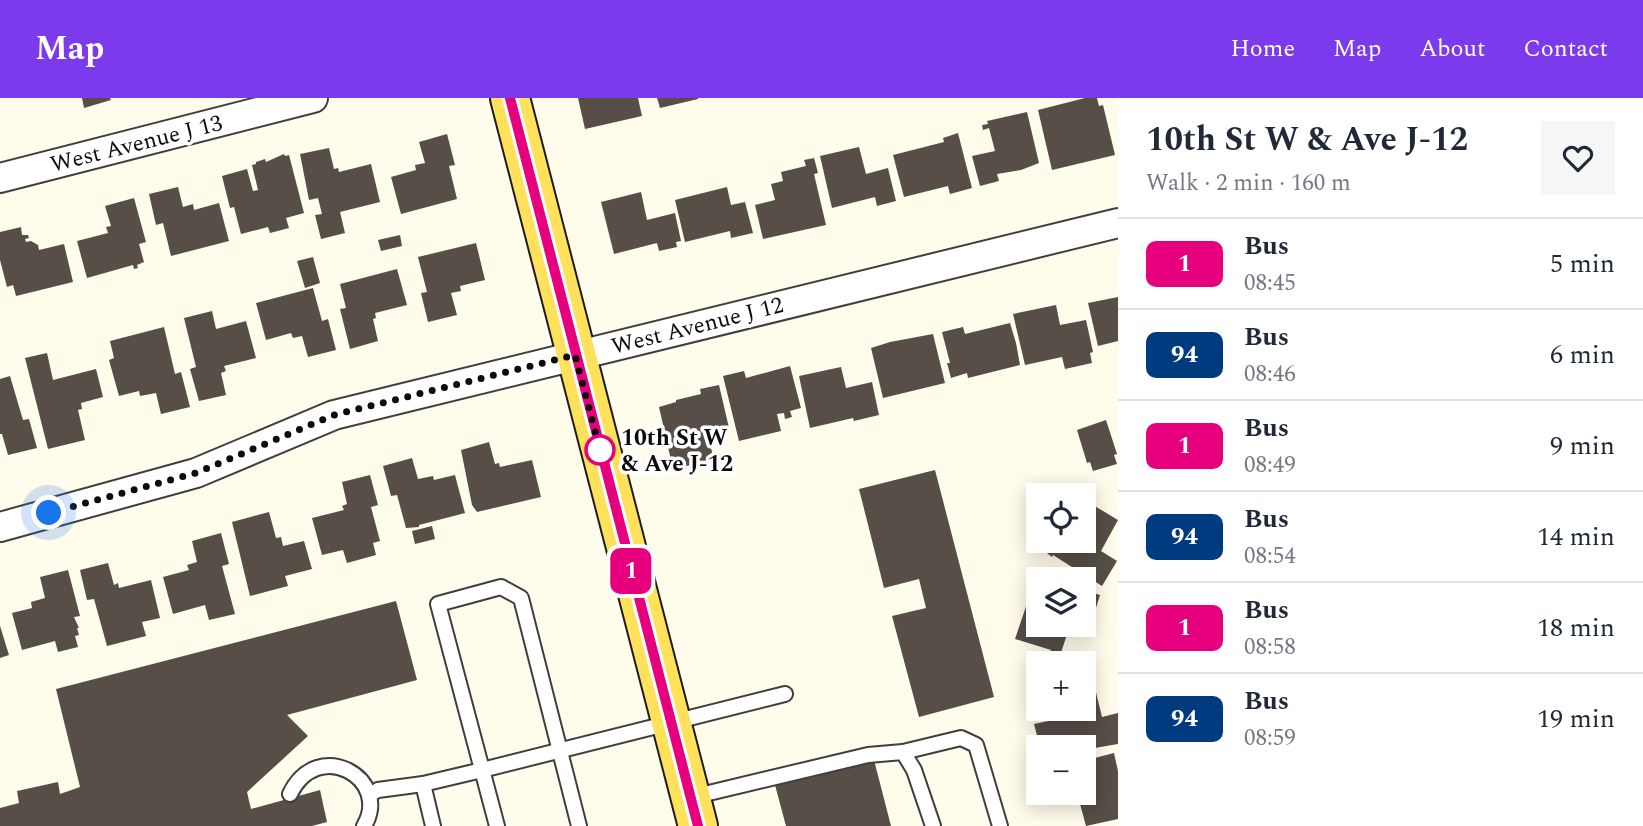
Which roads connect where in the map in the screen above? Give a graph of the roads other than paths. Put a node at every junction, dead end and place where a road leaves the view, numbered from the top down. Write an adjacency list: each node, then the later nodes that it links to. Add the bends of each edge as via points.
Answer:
1 (313, 98): 3 (street, West Avenue J 13)
2 (510, 98): 5 (main road)
3 (0, 178)
4 (1118, 223): 5 (street, West Avenue J 12)
5 (575, 355): 6 (street, West Avenue J 12, via 334,415 196,473); 8 (main road)
6 (0, 527)
7 (785, 694): 8 (lane)
8 (671, 723): 9 (lane); 15 (main road)
9 (559, 751): 11 (lane); 11 (lane, via 521,598 501,587 438,604); 19 (lane)
10 (903, 752): 15 (lane, via 868,754); 20 (lane, via 915,770); 21 (lane, via 961,738 976,745)
11 (482, 770): 12 (lane); 18 (lane)
12 (423, 784): 14 (lane); 17 (lane)
13 (290, 794): 14 (lane, via 305,773 330,765 354,774)
14 (369, 795): 16 (lane)
15 (694, 812)
16 (364, 826)
17 (433, 826)
18 (497, 826)
19 (579, 826)
20 (933, 826)
21 (1000, 826)

